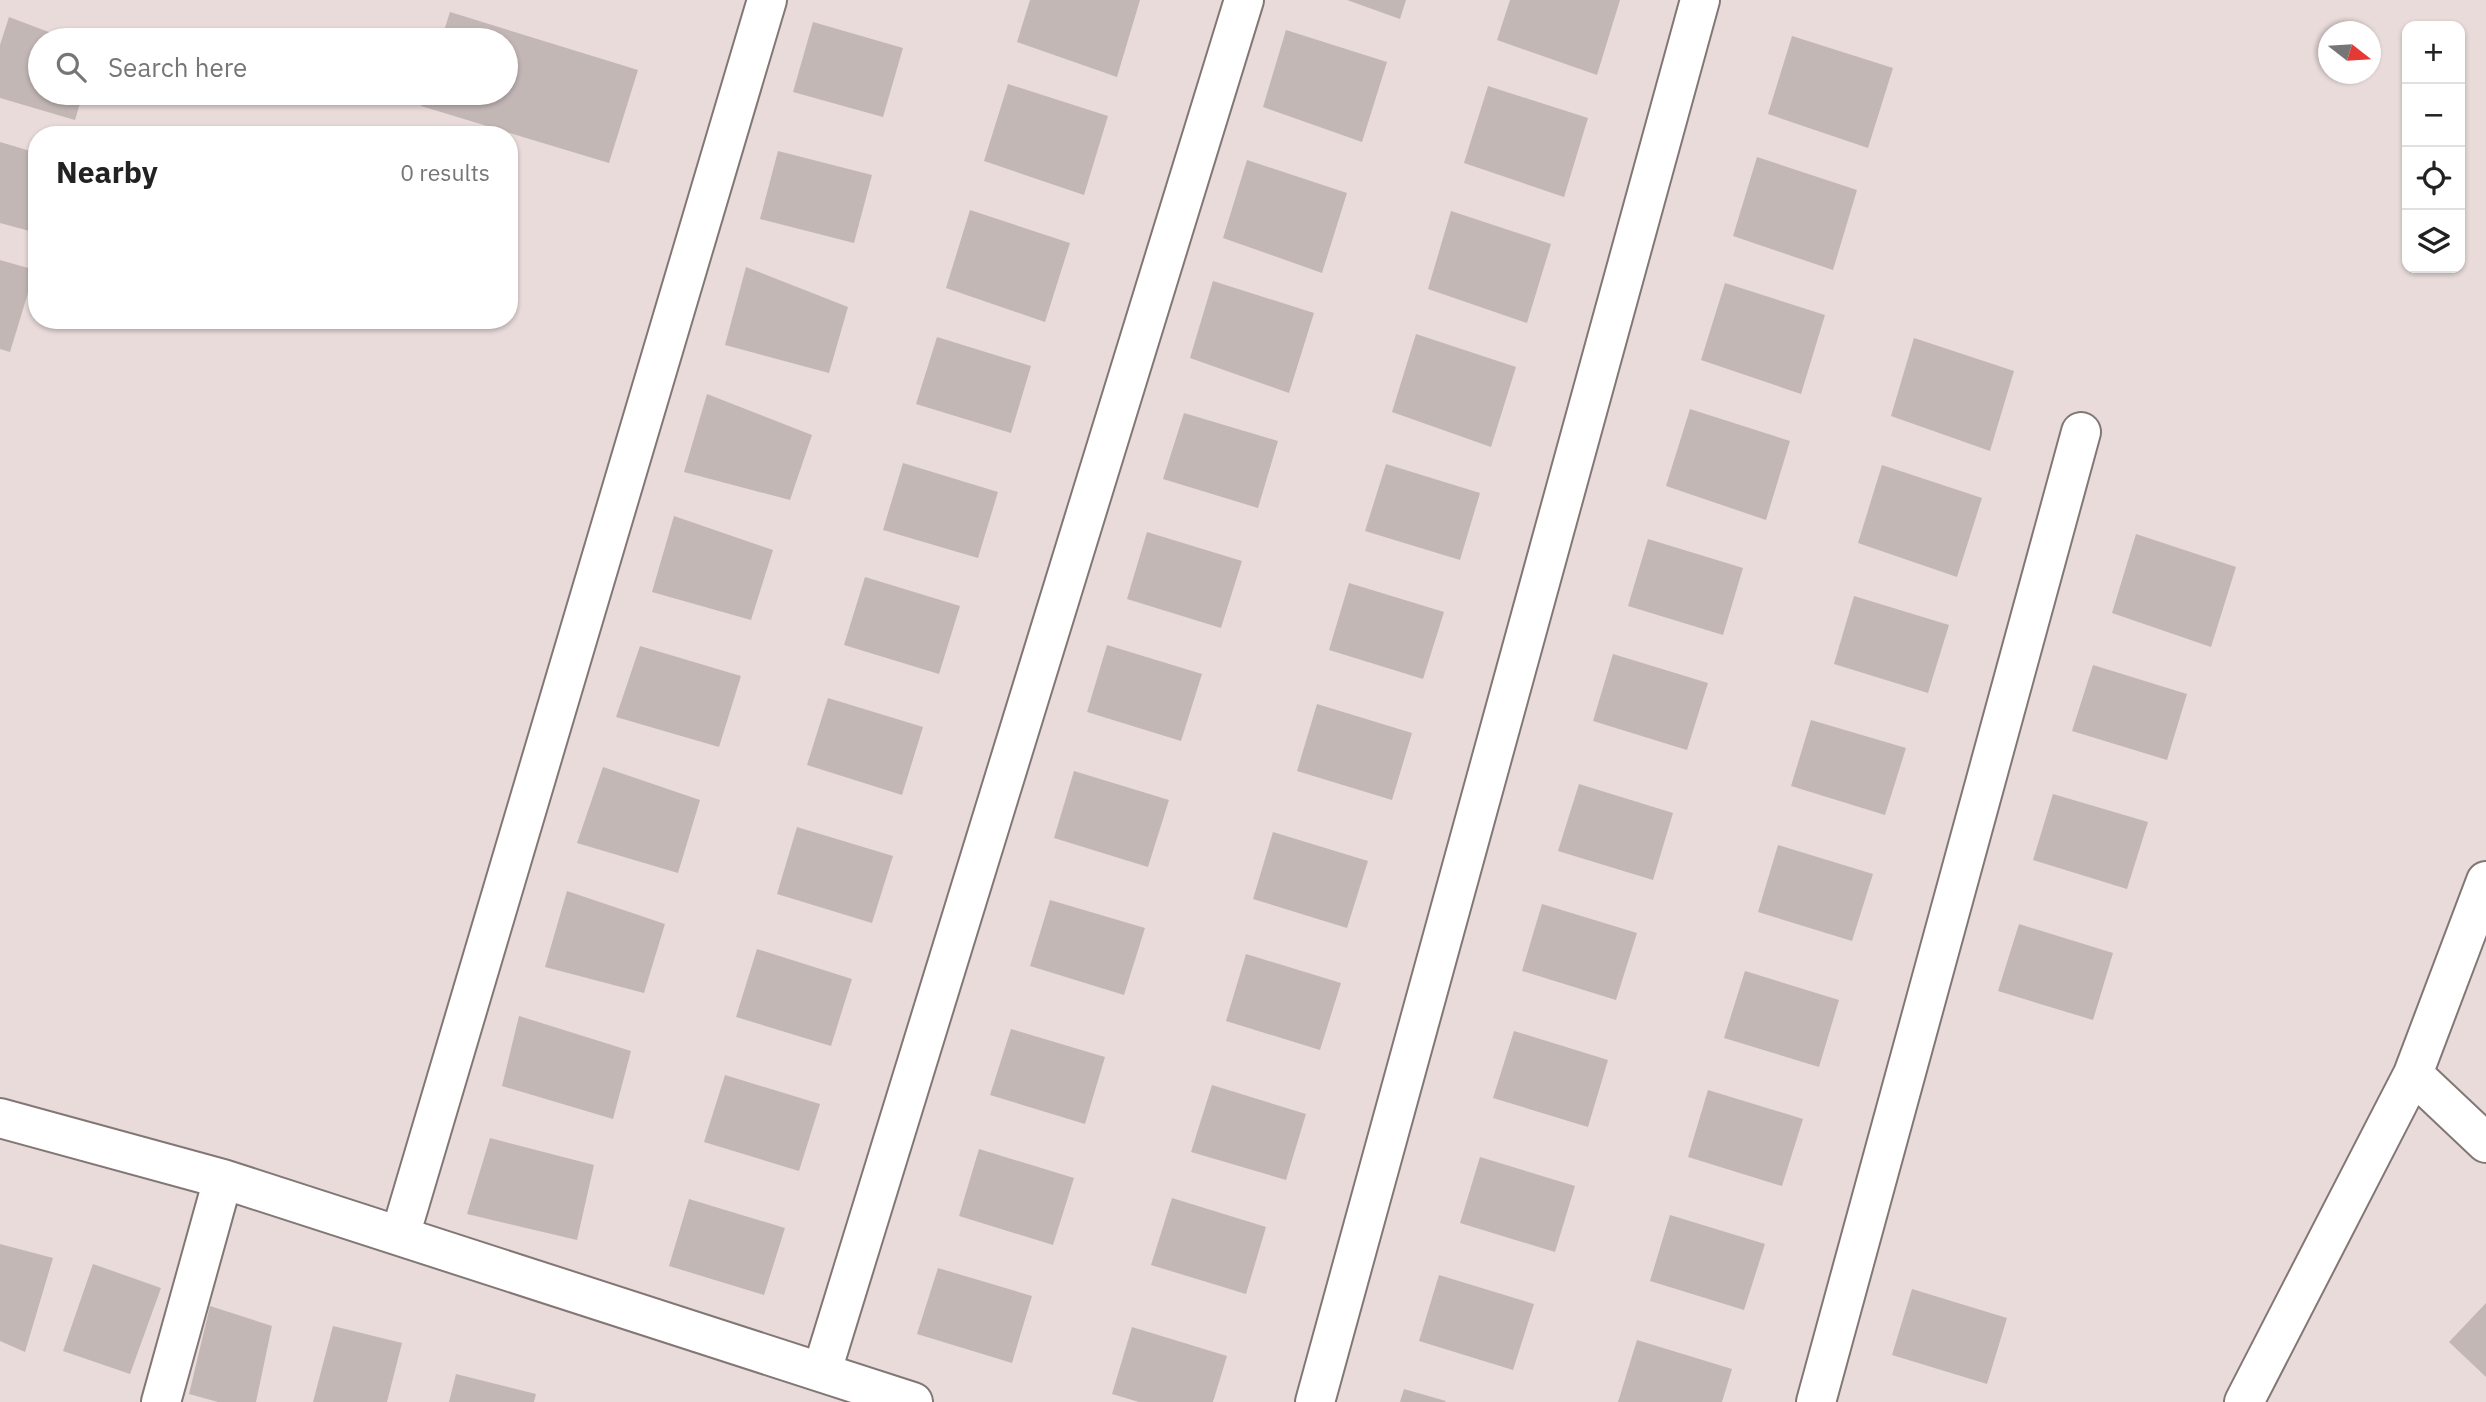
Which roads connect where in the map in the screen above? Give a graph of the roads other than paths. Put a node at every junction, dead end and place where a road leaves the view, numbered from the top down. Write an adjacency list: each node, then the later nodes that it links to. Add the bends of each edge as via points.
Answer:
1 (767, 0): 10 (street)
2 (1244, 0): 11 (street)
3 (1700, 0): 14 (street)
4 (2081, 432): 15 (street)
5 (2486, 881): 6 (street)
6 (2413, 1074): 8 (street); 16 (street)
7 (0, 1118): 9 (street)
8 (2486, 1143)
9 (223, 1179): 10 (street); 12 (street)
10 (400, 1236): 11 (street)
11 (822, 1371): 13 (street)
12 (160, 1402)
13 (913, 1402)
14 (1315, 1402)
15 (1816, 1402)
16 (2244, 1402)

